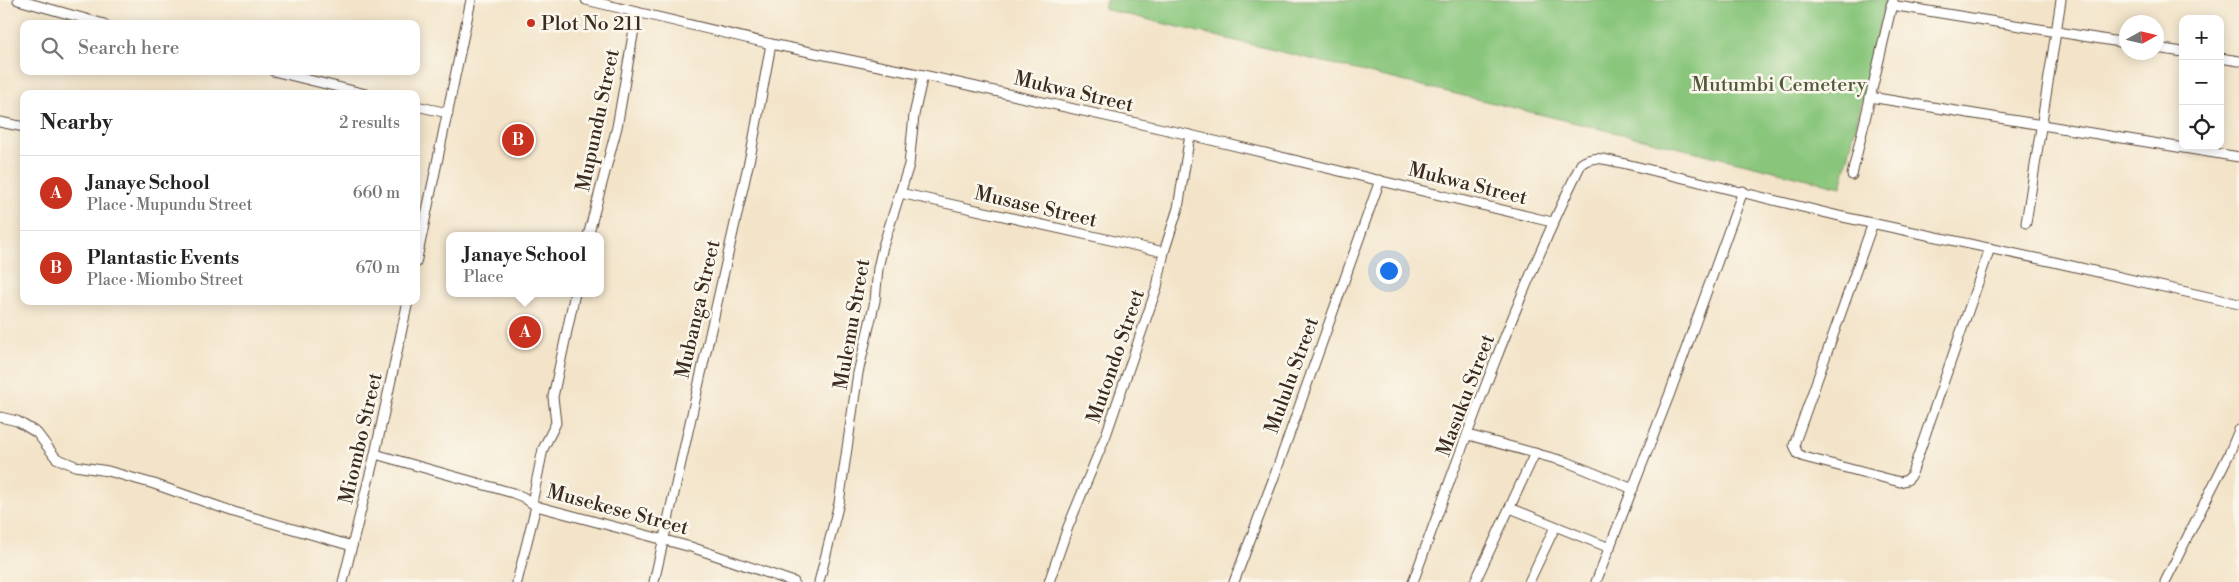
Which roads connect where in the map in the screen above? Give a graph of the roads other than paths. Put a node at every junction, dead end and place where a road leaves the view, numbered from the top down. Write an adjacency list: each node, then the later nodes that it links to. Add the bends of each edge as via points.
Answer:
1 (18, 0): 7 (street)
2 (471, 0): 20 (street)
3 (586, 0): 6 (street, Mukwa Street)
4 (2061, 0): 8 (street)
5 (1892, 2): 8 (street); 18 (street)
6 (637, 12): 10 (street, Mukwa Street); 33 (street, Mupundu Street, via 617,126)
7 (90, 20)
8 (2056, 31): 9 (street); 22 (street)
9 (2119, 42)
10 (771, 44): 16 (street, Mukwa Street); 49 (street, Mubanga Street, via 752,148)
11 (2164, 49): 12 (street)
12 (2179, 51)
13 (2224, 59): 14 (street)
14 (2239, 61)
15 (289, 75): 17 (street)
16 (923, 75): 24 (street, Mukwa Street); 29 (street, Mulemu Street, via 913,123 909,165)
17 (350, 90)
18 (1870, 97): 22 (street); 26 (street)
19 (420, 107): 20 (street)
20 (448, 113): 34 (street)
21 (0, 122): 23 (street)
22 (2042, 125): 25 (street); 32 (street)
23 (20, 126)
24 (1190, 135): 27 (street, Mukwa Street); 36 (street, Mutondo Street, via 1178,208)
25 (2239, 157)
26 (1852, 175)
27 (1380, 180): 30 (street, Mukwa Street); 58 (street, Mululu Street)
28 (1743, 191): 30 (street, Masuku Street, via 1592,158 1580,164); 31 (street, Masuku Street); 45 (street)
29 (900, 193): 36 (street, Musase Street); 56 (street, Mulemu Street, via 880,260 876,301 858,374 839,504)
30 (1552, 222): 42 (street, Masuku Street)
31 (1873, 223): 35 (street, Masuku Street); 35 (street, via 1794,445 1798,454 1804,457 1900,482 1911,476)
32 (2026, 223)
33 (589, 232)
34 (420, 244)
35 (1990, 248): 38 (street, Masuku Street)
36 (1164, 252): 57 (street, Mutondo Street, via 1157,287 1106,435)
37 (574, 297): 46 (street, via 553,397 556,423 543,449)
38 (2239, 304)
39 (407, 305): 44 (street, Miombo Street)
40 (0, 417): 50 (street, via 17,421 37,433 56,458 75,466 154,484 234,512)
41 (2239, 430): 63 (street)
42 (1468, 436): 43 (street); 59 (street, Masuku Street)
43 (1535, 453): 45 (street, via 1567,462); 47 (street)
44 (375, 454): 46 (street, Musekese Street, via 513,493); 50 (street, Miombo Street)
45 (1633, 489): 51 (street)
46 (534, 505): 49 (street, Musekese Street); 53 (street)
47 (1510, 508): 48 (street); 60 (street)
48 (1555, 527): 51 (street); 61 (street)
49 (663, 540): 54 (street, Mubanga Street); 55 (street, Musekese Street, via 690,546)
50 (352, 546): 52 (street, Miombo Street)
51 (1610, 548): 62 (street)
52 (343, 582)
53 (517, 582)
54 (654, 582)
55 (794, 582)
56 (819, 582)
57 (1049, 582)
58 (1234, 582)
59 (1413, 582)
60 (1475, 582)
61 (1529, 582)
62 (1596, 582)
63 (2165, 582)

